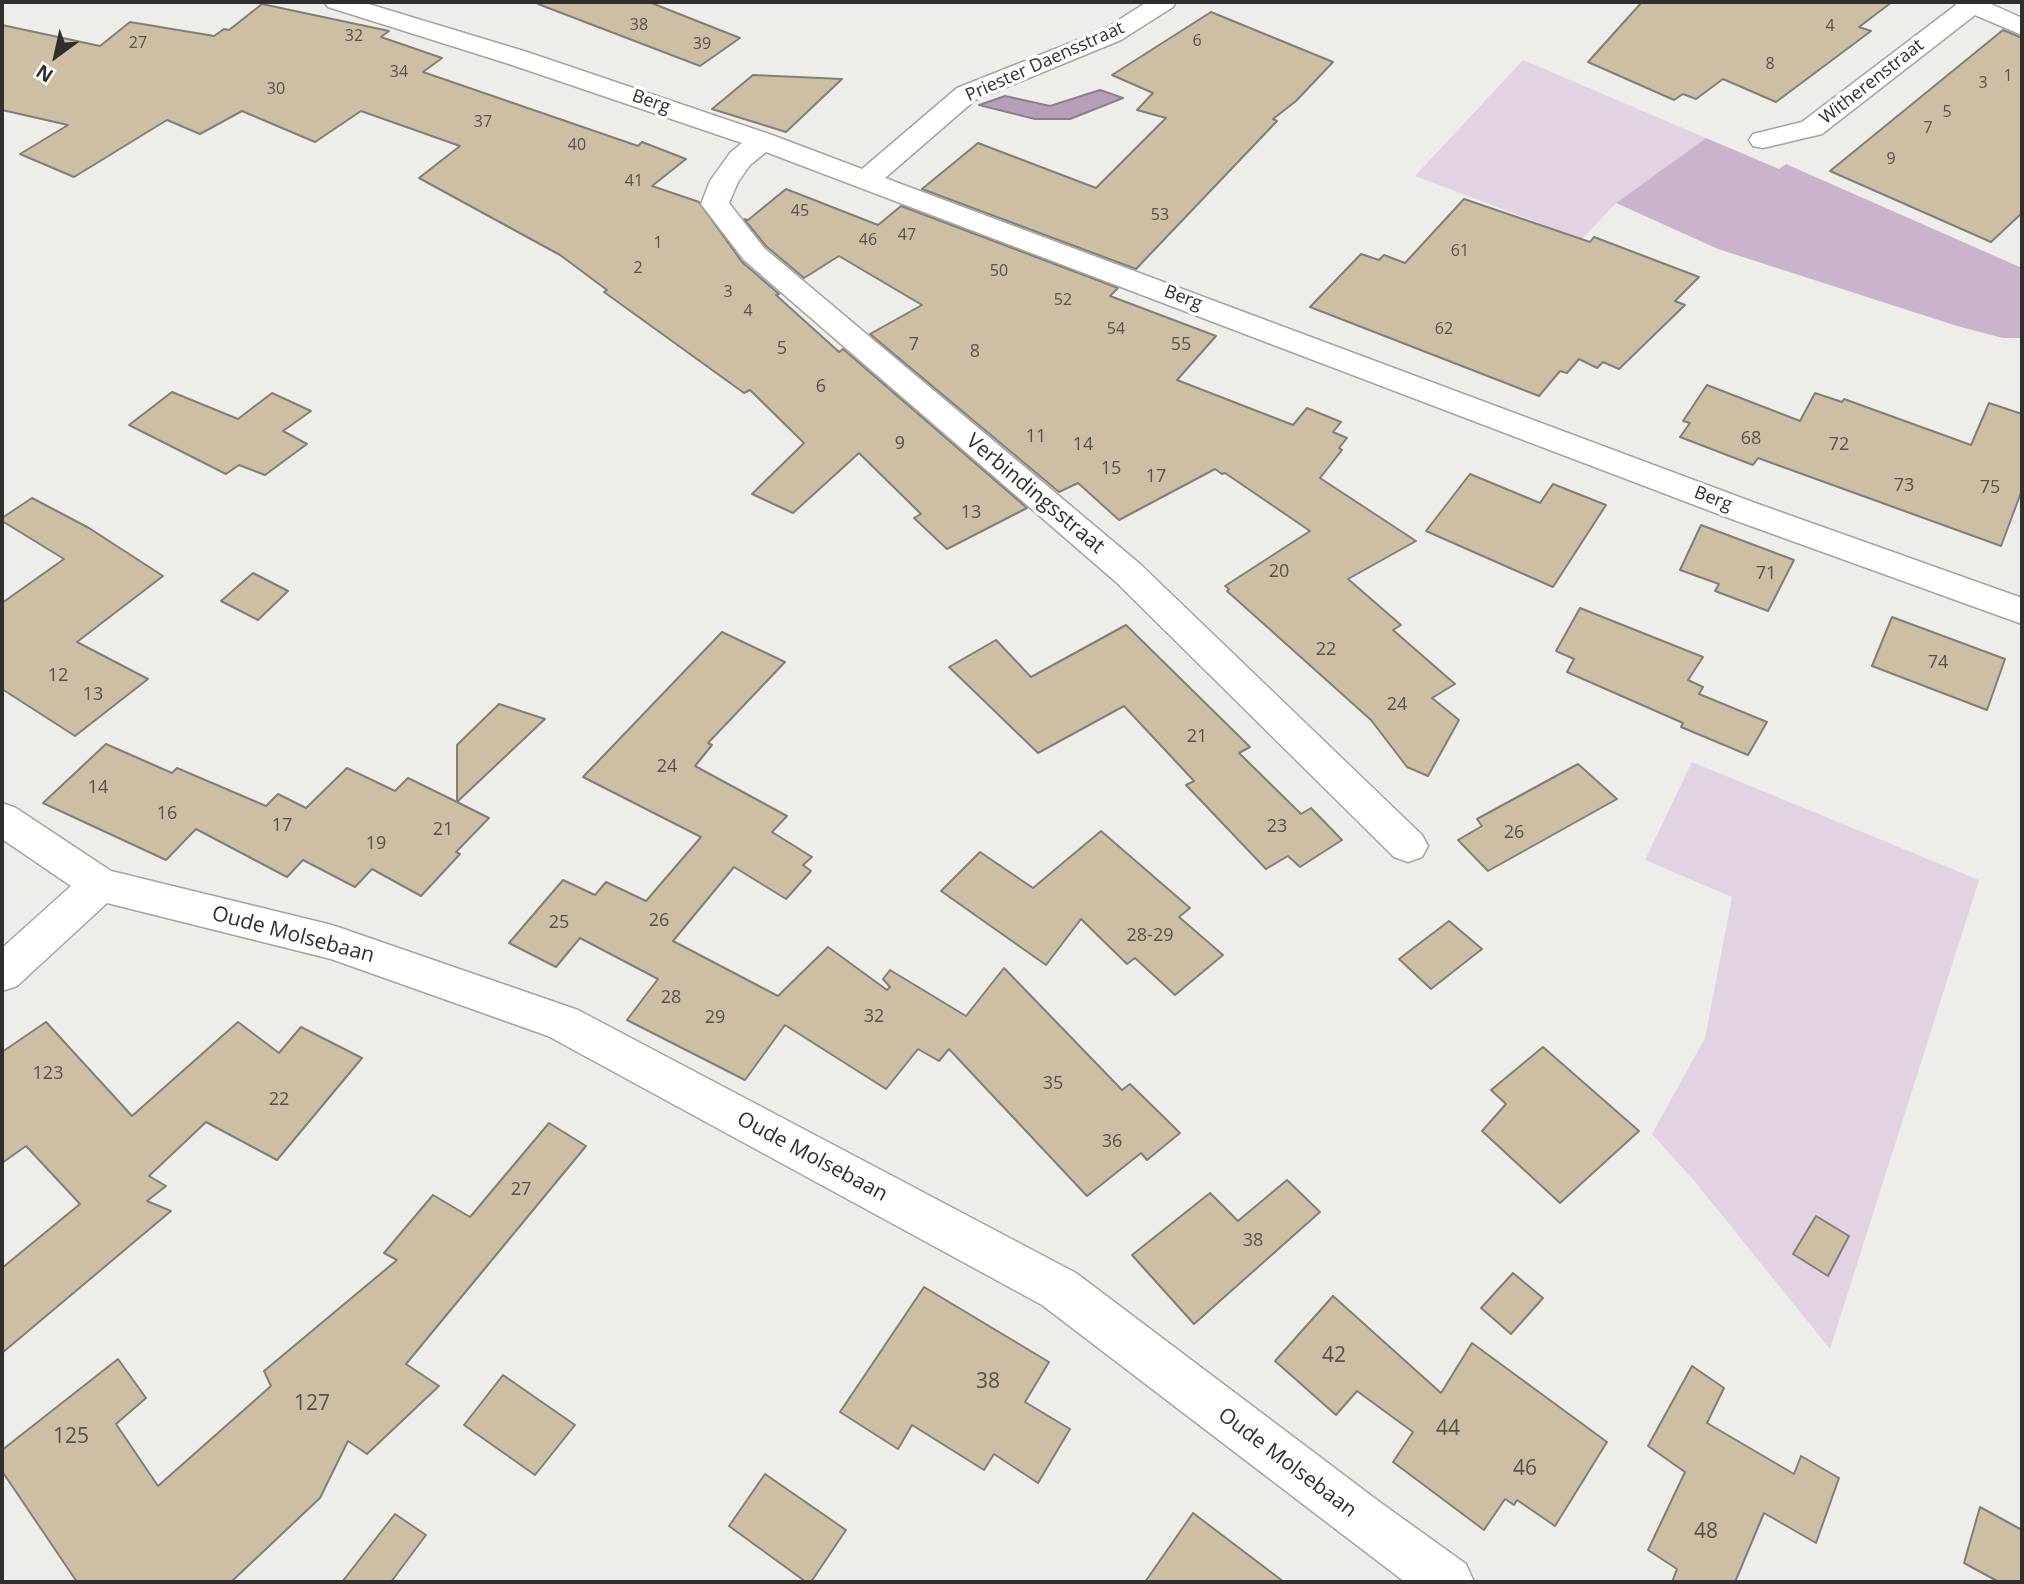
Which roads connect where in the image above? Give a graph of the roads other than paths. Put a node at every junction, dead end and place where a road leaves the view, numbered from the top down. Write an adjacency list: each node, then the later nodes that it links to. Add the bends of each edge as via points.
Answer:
1 (338, 2): 6 (street, Berg)
2 (1164, 2): 7 (street, Priester Daensstraat, via 1112,35 966,94)
3 (1970, 3): 4 (street); 5 (street, Witherenstraat, via 1812,128)
4 (2022, 27)
5 (1763, 140)
6 (762, 141): 7 (street, Berg); 10 (street, Verbindingsstraat, via 723,181 715,204 754,254 1128,573)
7 (866, 180): 8 (street, Berg, via 1746,512)
8 (2022, 611)
9 (2, 820): 11 (street, Oude Molsebaan)
10 (1408, 846)
11 (100, 885): 12 (street); 13 (street, Oude Molsebaan, via 332,942 563,1023 1059,1289)
12 (2, 973)
13 (1448, 1582)

